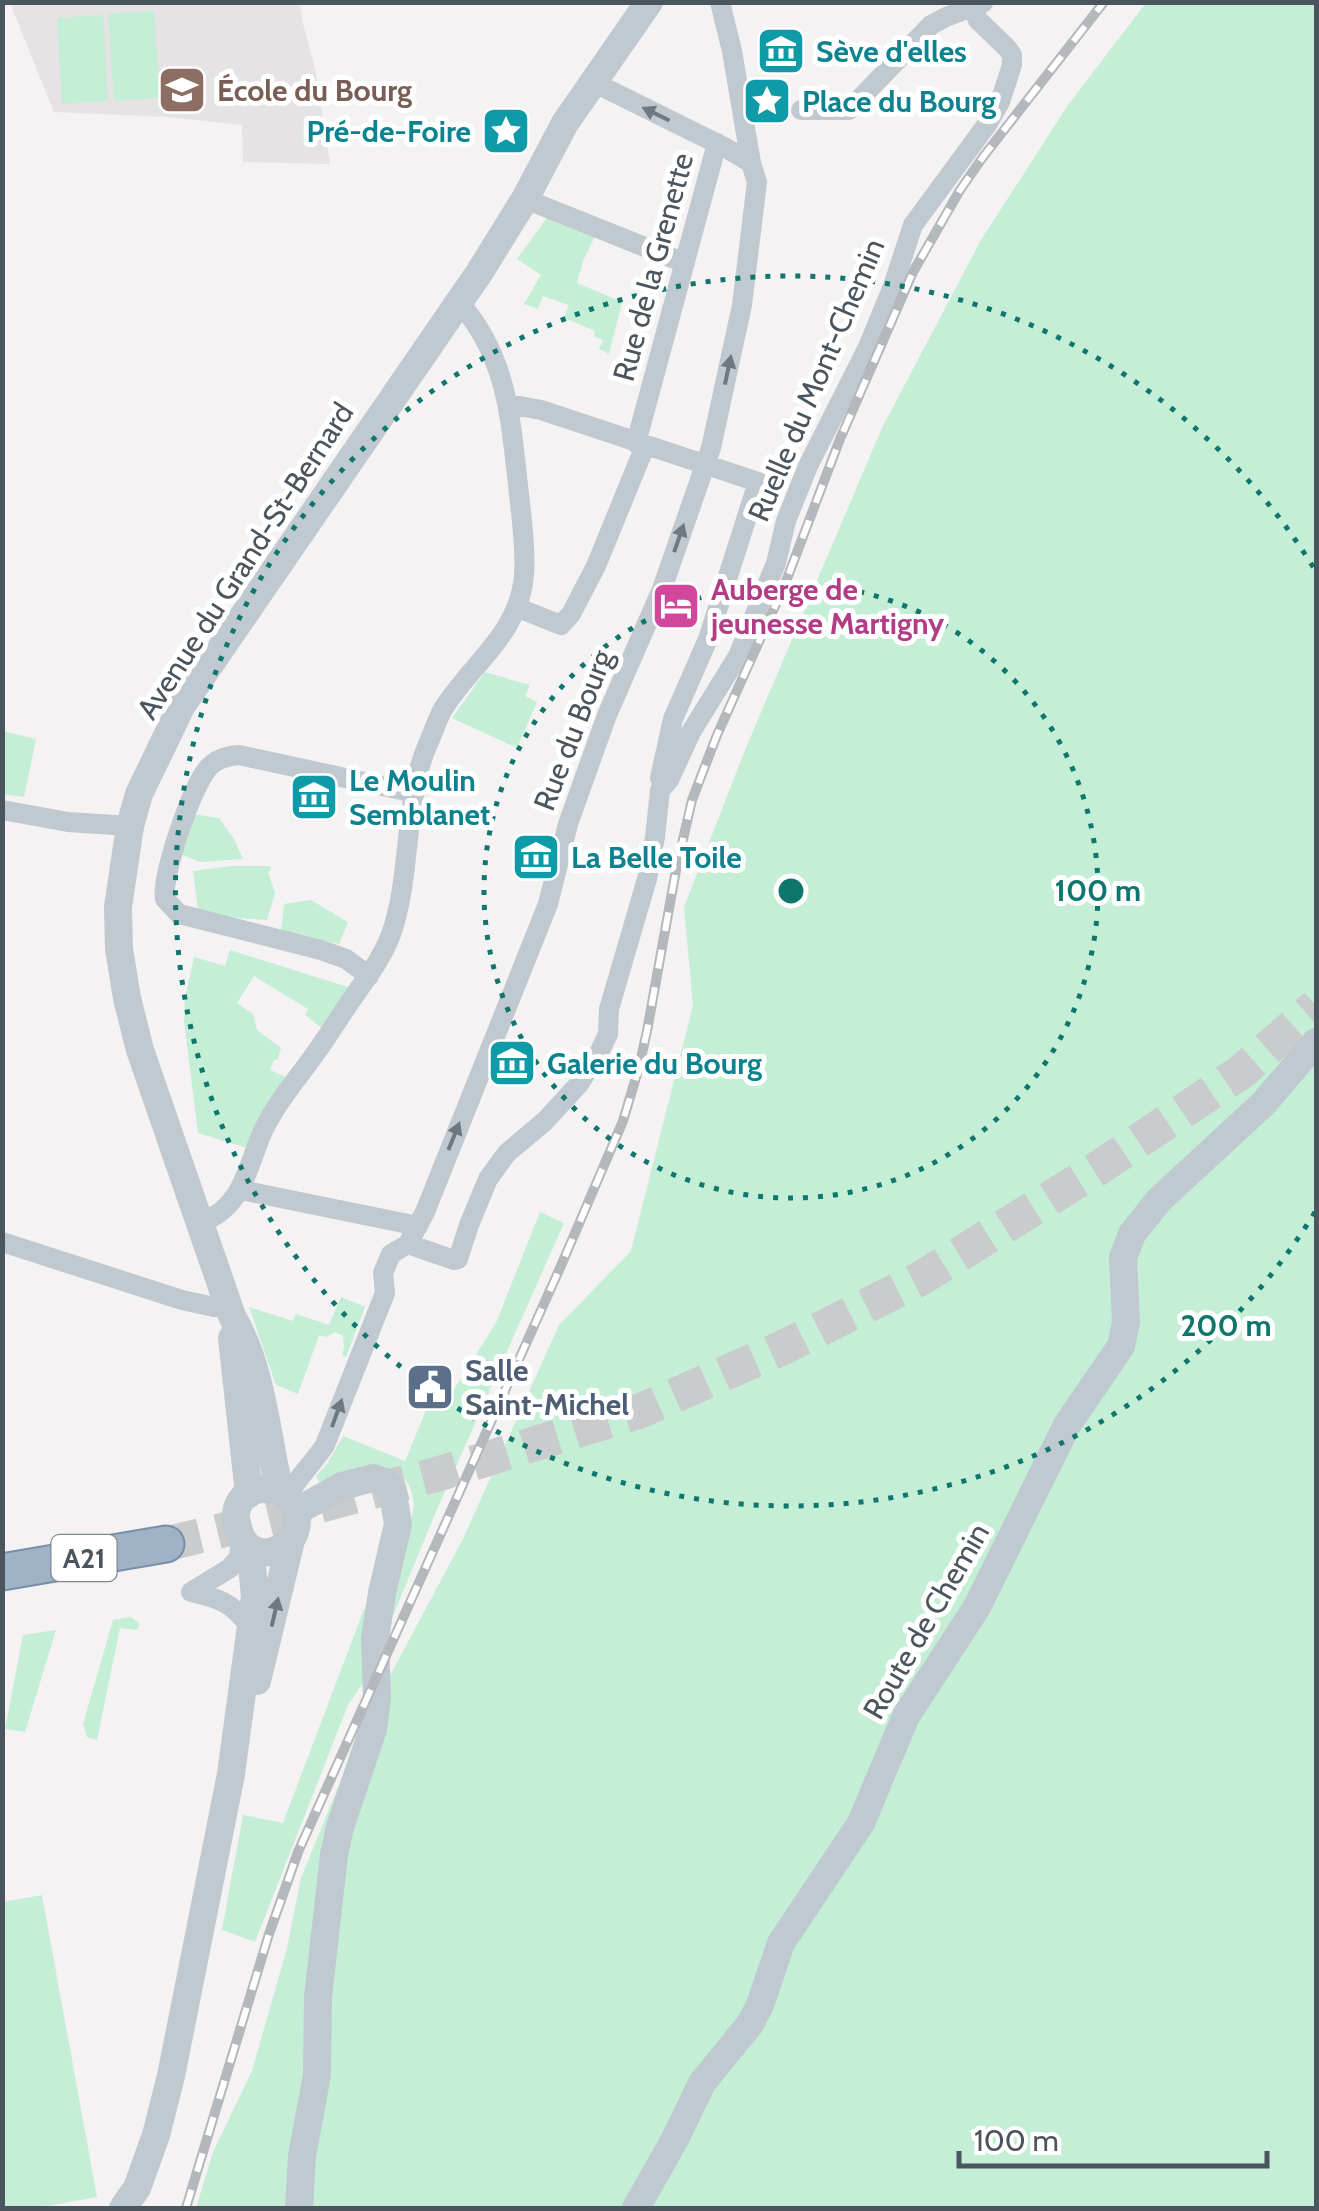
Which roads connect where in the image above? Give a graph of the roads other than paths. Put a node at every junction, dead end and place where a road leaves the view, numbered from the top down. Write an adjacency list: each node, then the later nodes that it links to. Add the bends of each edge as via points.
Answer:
1 (630, 2): 7 (street, Avenue du Grand-St-Bernard, via 587,66)
2 (649, 2): 5 (street, Avenue du Grand-St-Bernard)
3 (720, 2): 9 (street, Rue du Bourg)
4 (979, 6): 6 (street, via 931,24 849,110); 17 (street, Ruelle du Mont-Chemin, via 978,20 1012,56 1000,102 913,225 868,346 808,466 738,656)
5 (595, 83): 7 (street, Avenue du Grand-St-Bernard); 8 (street, one-way to 5)
6 (801, 110)
7 (565, 123): 10 (street, Avenue du Grand-St-Bernard)
8 (717, 144): 9 (street, Rue de la Grenette); 11 (street, Rue de la Grenette)
9 (751, 163): 15 (street, Rue du Bourg, one-way to 9, via 742,305 757,182)
10 (525, 199): 11 (street); 12 (street, Avenue du Grand-St-Bernard)
11 (685, 263): 14 (street, Rue de la Grenette)
12 (458, 301): 13 (street, via 487,340); 20 (street, Avenue du Grand-St-Bernard, via 182,705)
13 (508, 404): 14 (street); 16 (street, via 522,532)
14 (641, 445): 15 (street); 16 (street, Rue de la Grenette, via 571,614 562,625)
15 (705, 464): 17 (street, Ruelle du Mont-Chemin, via 758,482 708,640 673,719); 25 (street, Rue du Bourg, one-way to 15, via 548,904 607,714 662,589)
16 (518, 608): 18 (street, via 444,709)
17 (660, 790): 25 (street, Ruelle du Mont-Chemin, via 648,879 600,1051 579,1084 488,1180 458,1259)
18 (415, 793): 21 (street, via 395,922); 21 (street, via 239,755 222,758 201,778 173,849 163,894 179,914 321,950)
19 (2, 810): 20 (street)
20 (130, 826): 24 (street, Avenue du Grand-St-Bernard, via 118,907 123,974 140,1050)
21 (369, 976): 23 (street, via 278,1102)
22 (1316, 1042): 38 (street, Route de Chemin, via 1132,1234 1124,1258 1124,1339 1067,1425 977,1607 913,1703 861,1824 781,1943 750,2024 698,2090)
23 (241, 1190): 24 (street, via 219,1216); 25 (street)
24 (201, 1223): 27 (street, Avenue du Grand-St-Bernard)
25 (413, 1235): 29 (street, Rue du Bourg, one-way to 25, via 325,1445 385,1294 390,1254)
26 (2, 1242): 27 (street)
27 (230, 1310): 28 (street, Avenue du Grand-St-Bernard); 29 (street, Avenue du Grand-St-Bernard, via 249,1352)
28 (249, 1494): 29 (street, via 266,1488); 31 (street, via 236,1512)
29 (288, 1500): 30 (street, via 298,1523); 37 (street, via 373,1478 391,1490 398,1524 375,1638 373,1729 334,1855)
30 (291, 1540): 31 (street, via 270,1552); 35 (street, one-way to 30)
31 (244, 1542): 34 (street, via 255,1596); 34 (street, via 230,1568 190,1592 216,1597)
32 (166, 1544): 33 (highway, A21)
33 (2, 1572)
34 (250, 1627): 35 (street)
35 (231, 1774): 36 (street, via 171,2076 156,2135)
36 (123, 2208)
37 (299, 2208)
38 (636, 2208)

